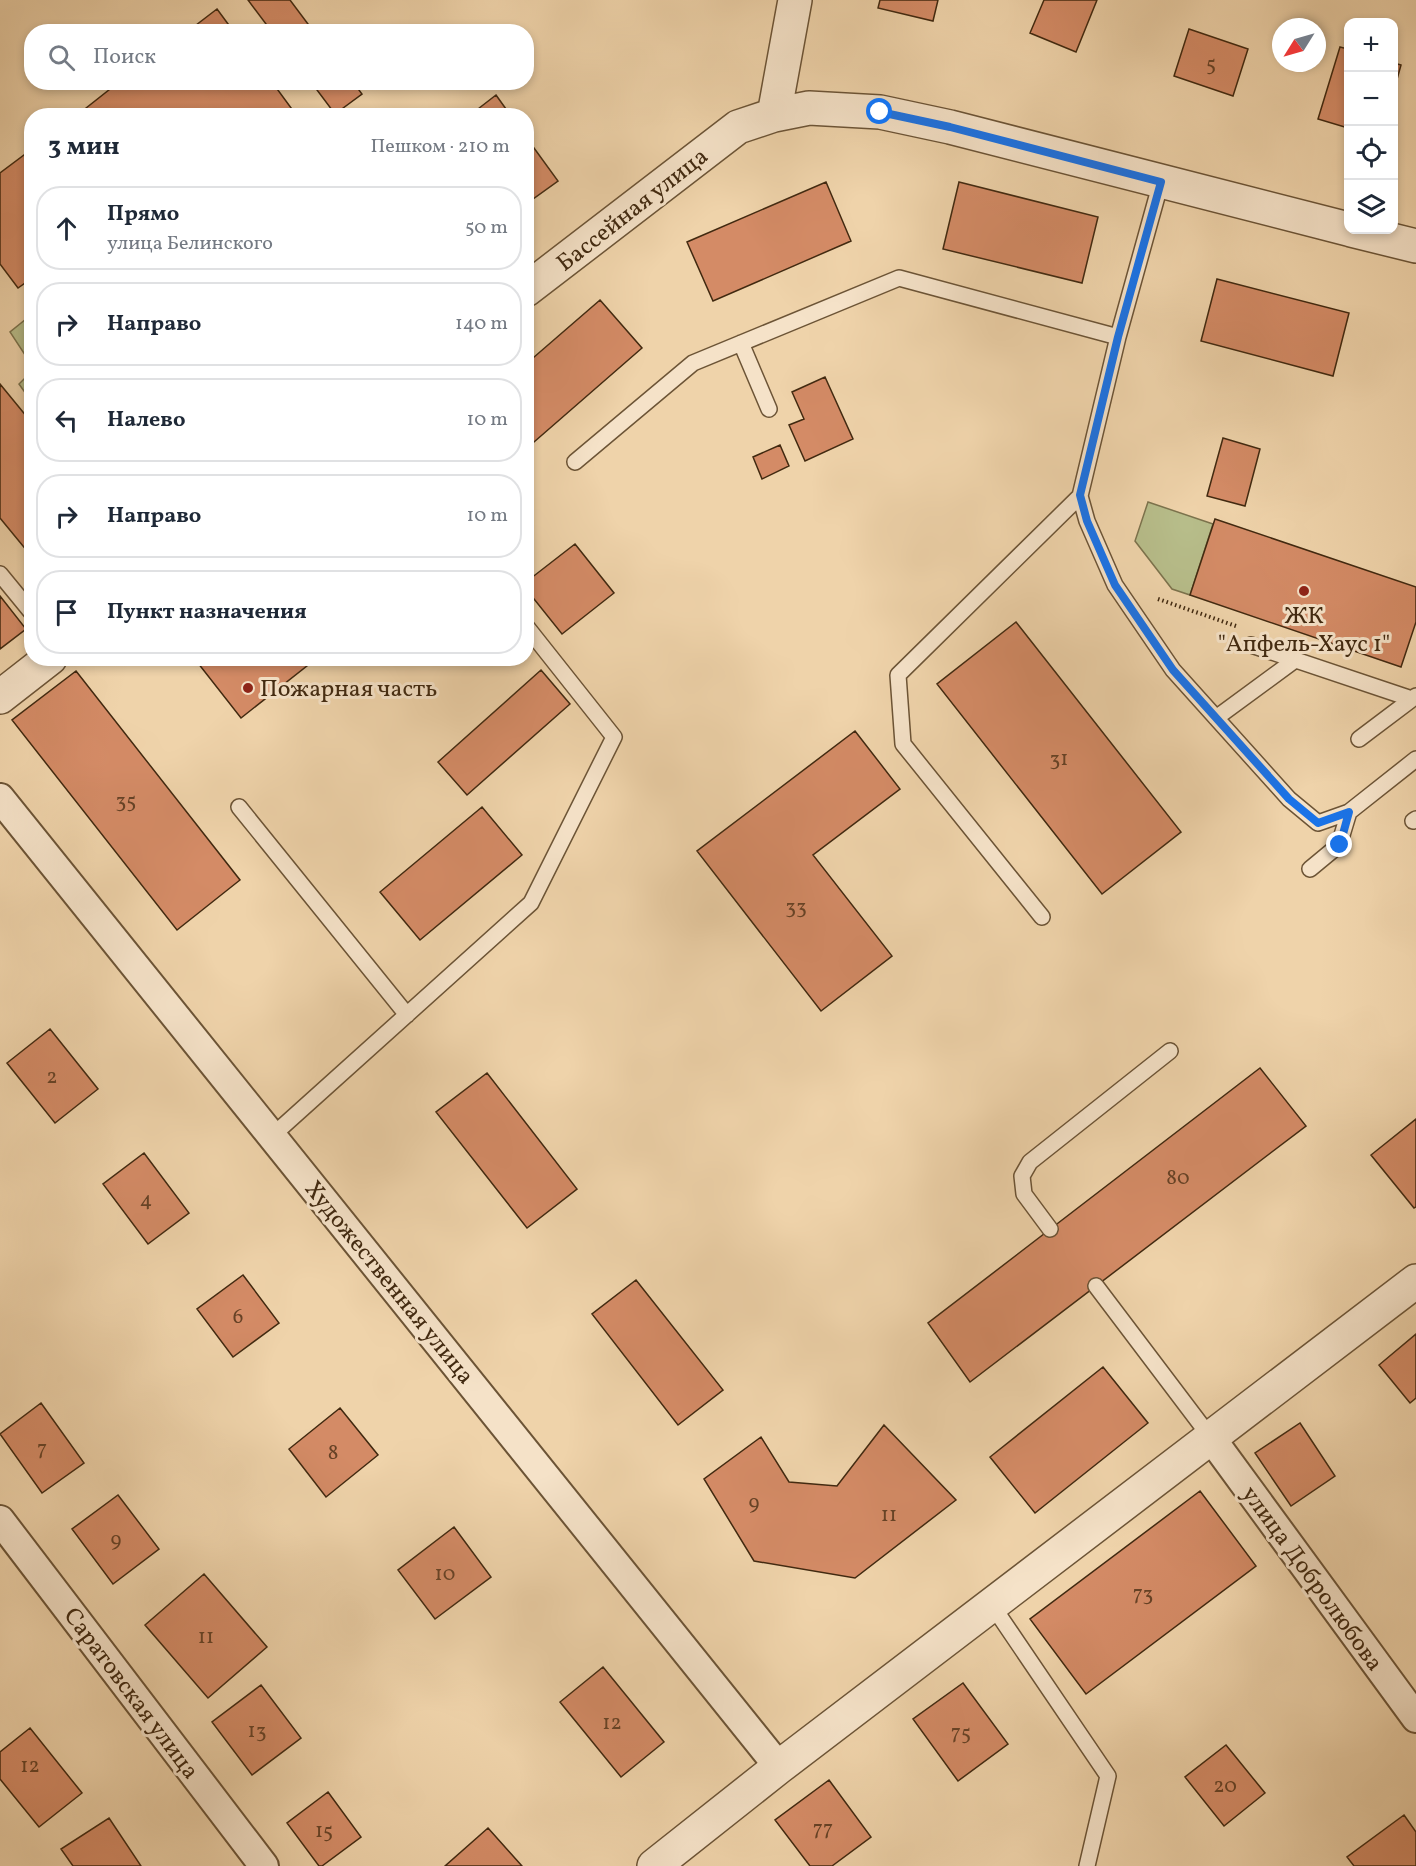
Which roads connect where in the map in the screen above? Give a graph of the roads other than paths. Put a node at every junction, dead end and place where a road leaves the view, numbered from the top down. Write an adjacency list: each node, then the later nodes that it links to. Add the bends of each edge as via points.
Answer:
1 (795, 0): 2 (street)
2 (774, 115): 3 (street, Бассейная улица, via 809,108 880,112); 7 (street, Бассейная улица, via 738,127)
3 (1161, 182): 4 (street, Бассейная улица); 8 (lane)
4 (1344, 228)
5 (1369, 234): 6 (street, Бассейная улица)
6 (1416, 246)
7 (534, 284)
8 (1118, 337): 9 (lane, via 899,278); 12 (lane)
9 (741, 343): 10 (lane); 11 (lane, via 693,363)
10 (768, 409)
11 (575, 462)
12 (1080, 495): 21 (lane, via 1115,585 1173,670); 28 (lane, via 898,675 903,744)
13 (0, 574): 14 (lane)
14 (24, 603)
15 (534, 636): 29 (lane, via 614,737 531,903)
16 (1251, 645): 17 (lane)
17 (1295, 660): 20 (lane); 21 (lane)
18 (40, 666): 19 (street)
19 (0, 697)
20 (1414, 697): 22 (lane)
21 (1216, 718): 26 (lane, via 1289,799 1318,823)
22 (1359, 739)
23 (1416, 759): 26 (lane)
24 (0, 798): 31 (street, Художественная улица)
25 (239, 807): 29 (lane)
26 (1349, 812): 27 (lane, via 1340,845)
27 (1310, 869)
28 (1042, 917)
29 (407, 1015): 31 (lane)
30 (1170, 1052): 32 (lane, via 1030,1162 1022,1176 1024,1194)
31 (272, 1136): 39 (street, Художественная улица)
32 (1050, 1229)
33 (1416, 1281): 35 (street)
34 (1096, 1286): 35 (lane)
35 (1211, 1438): 37 (street); 38 (street, улица Добролюбова)
36 (0, 1520): 40 (street, Саратовская улица)
37 (992, 1605): 39 (street); 42 (lane, via 1108,1776)
38 (1416, 1718)
39 (779, 1767): 41 (street)
40 (264, 1866)
41 (654, 1866)
42 (1087, 1866)

